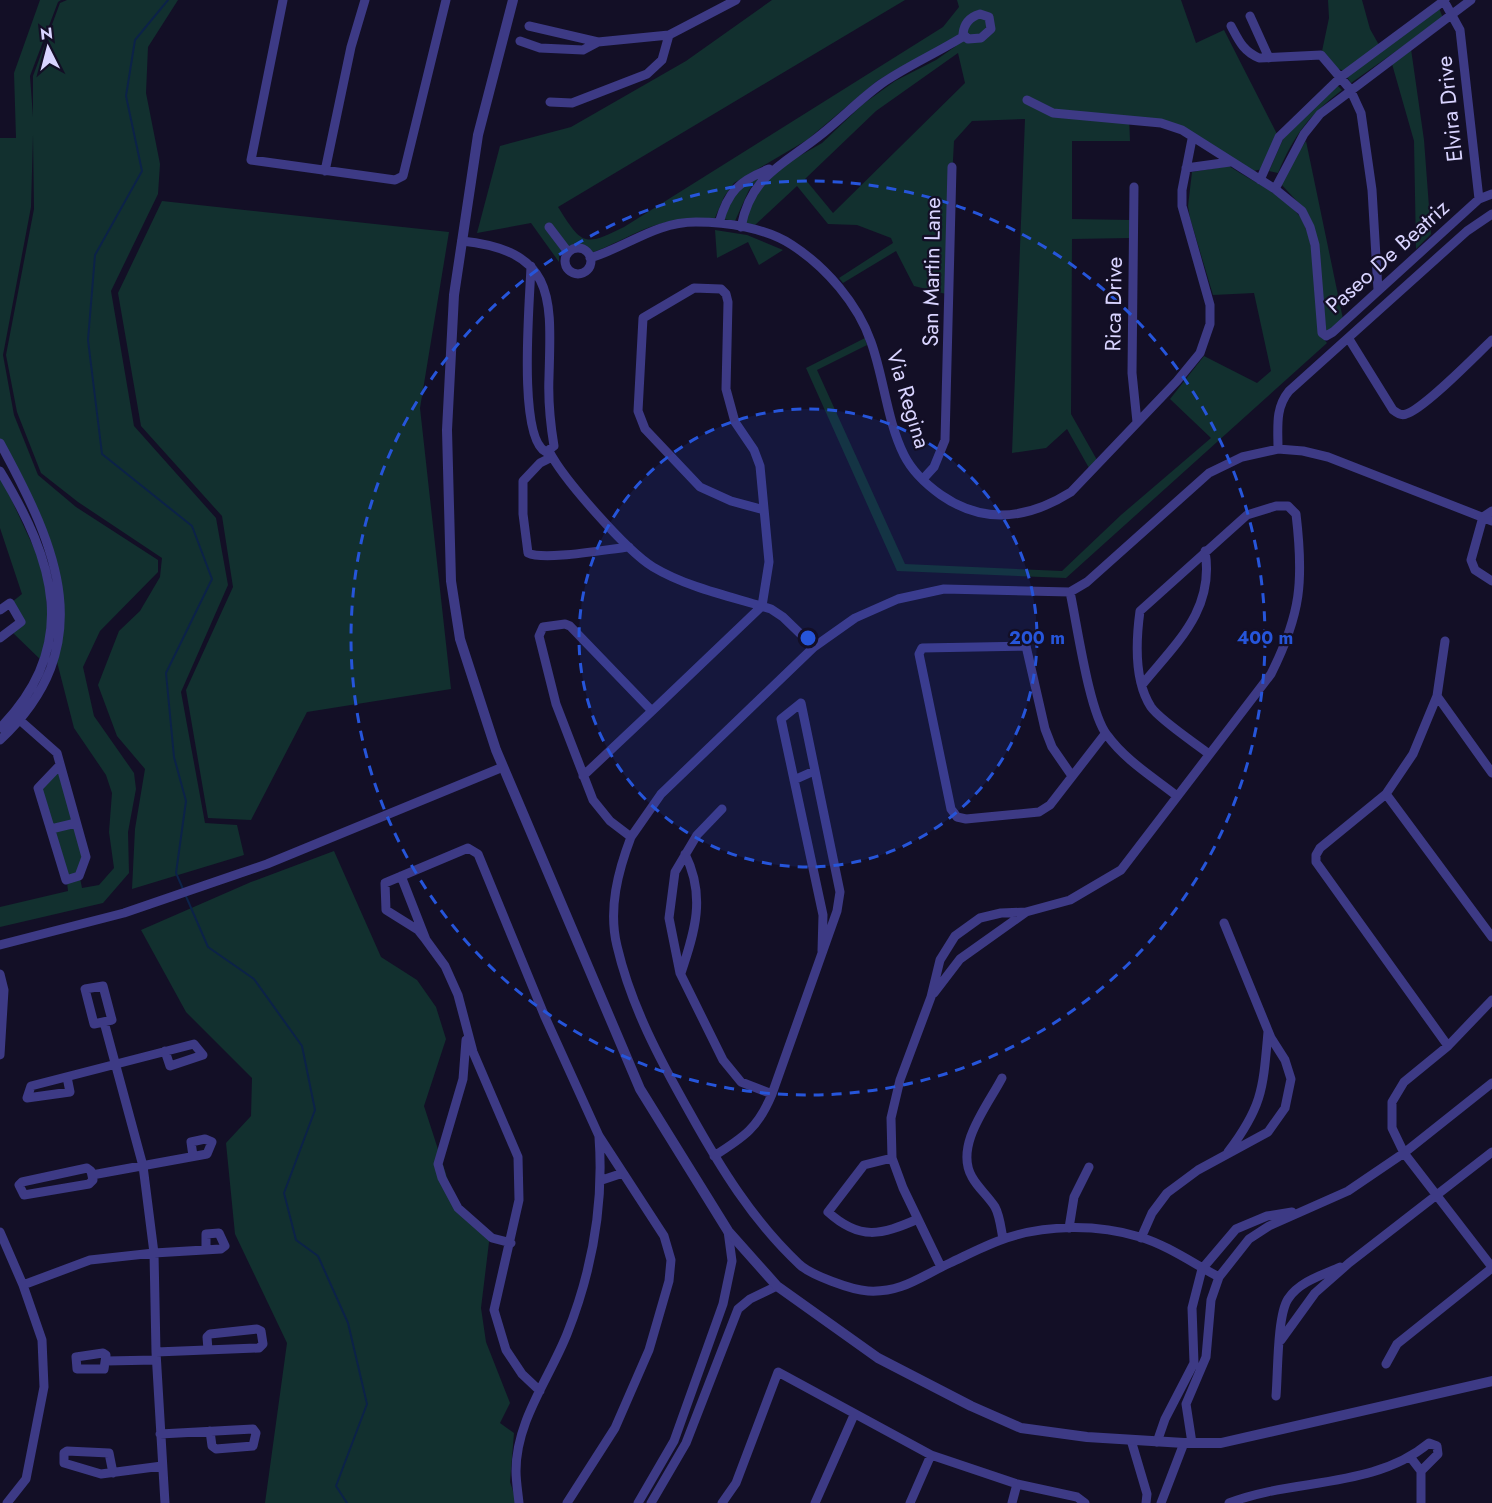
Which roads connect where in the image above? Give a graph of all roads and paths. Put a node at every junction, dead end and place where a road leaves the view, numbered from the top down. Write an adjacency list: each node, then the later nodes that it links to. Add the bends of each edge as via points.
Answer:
1 (283, 0): 26 (street, via 250,157 254,161)
2 (365, 0): 26 (street)
3 (446, 0): 26 (street, via 404,176 395,180)
4 (513, 0): 36 (street, via 478,135)
5 (736, 0): 12 (street)
6 (1444, 0): 8 (street, Elvira Drive); 17 (street)
7 (1471, 0): 8 (street)
8 (1452, 15): 18 (street); 31 (street, Elvira Drive, via 1460,30)
9 (1250, 16): 16 (street)
10 (529, 26): 15 (street)
11 (1231, 26): 16 (street, via 1250,54)
12 (669, 35): 15 (street); 20 (street, via 662,60 647,74 572,103)
13 (964, 36): 23 (street, via 880,84 812,142)
14 (520, 41): 15 (street, via 540,48 576,51 587,50)
15 (598, 42)
16 (1269, 58): 17 (street, via 1316,53)
17 (1341, 77): 18 (street); 27 (street, via 1279,137)
18 (1350, 89): 29 (street, via 1320,114 1304,134); 40 (street, via 1361,112)
19 (1027, 100): 21 (street, via 1038,108 1064,115 1161,123 1182,130)
20 (550, 102)
21 (1192, 139): 22 (street); 25 (street, Via Regina)
22 (1230, 162): 25 (street); 27 (street)
23 (774, 167): 33 (street, via 733,190); 35 (street, via 745,205)
24 (952, 167): 48 (street, San Martin Lane, via 945,440 934,467)
25 (1186, 168): 43 (street, Via Regina, via 1182,206 1210,305 1209,324 1200,353)
26 (325, 171)
27 (1260, 180): 29 (street)
28 (1134, 187): 43 (street, Rica Drive, via 1132,373)
29 (1275, 189): 40 (street, Paseo De Beatriz, via 1302,211 1310,227 1322,333 1329,336)
30 (1492, 194): 31 (street, Paseo De Beatriz)
31 (1479, 200): 40 (street, Paseo De Beatriz)
32 (1492, 214): 41 (street, via 1467,231)
33 (719, 223): 35 (street, Via Regina); 38 (street, Via Regina, via 660,227)
34 (549, 226): 37 (street)
35 (741, 227): 48 (street, Via Regina, via 792,245 845,294 870,337 904,454)
36 (462, 241): 39 (street, via 505,250); 71 (street, via 453,295 447,385 451,581 460,639)
37 (568, 252): 38 (street, via 583,249); 38 (street, via 565,264 574,273 586,270)
38 (590, 258)
39 (531, 266): 46 (street, via 549,301 549,414 554,446); 46 (street, via 526,383 533,431 541,449)
40 (1378, 290)
41 (1349, 339): 42 (street, via 1399,414 1406,414 1429,398); 45 (street, via 1281,400)
42 (1492, 340)
43 (1137, 422): 48 (street, Via Regina, via 1071,492 1023,514 1000,516 965,509)
44 (0, 444): 52 (street)
45 (1278, 449): 51 (street, via 1328,457); 56 (street, via 1242,457 1209,473 1087,582)
46 (551, 454): 53 (street, via 559,470); 53 (street, via 523,481 528,553 534,556)
47 (0, 471): 52 (street)
48 (923, 479)
49 (764, 510): 49 (street, via 760,466 735,422 726,389 726,294 721,289 694,288 643,318 640,419 700,487); 57 (street, via 769,562)
50 (1492, 511): 51 (street)
51 (1488, 519): 55 (street, via 1471,560 1475,570)
52 (33, 520): 65 (street, via 57,573 62,616 47,678)
53 (629, 547): 57 (street, via 654,568)
54 (1205, 550): 62 (street, via 1208,566 1203,603); 62 (street, via 1140,611 1137,637); 69 (street, via 1246,515 1276,506 1288,506 1296,514 1301,578 1289,639 1271,674)
55 (1492, 581)
56 (1070, 592): 61 (street, via 944,589 855,618); 67 (street, via 1094,704)
57 (762, 606): 61 (street, via 783,617); 64 (street)
58 (0, 610): 59 (street, via 10,603 21,622)
59 (0, 638)
60 (1445, 641): 63 (street)
61 (814, 647): 82 (street, via 661,794)
62 (1142, 686): 69 (street, via 1151,708)
63 (1437, 696): 73 (street); 77 (street, via 1413,754)
64 (652, 711): 74 (street); 74 (street, via 570,626 543,627 539,636 556,704)
65 (19, 719): 66 (street); 68 (street); 70 (street, via 23,727 57,753)
66 (0, 728)
67 (1106, 734): 75 (street); 78 (street, via 1133,762)
68 (0, 740)
69 (1209, 754): 78 (street)
70 (59, 766): 80 (street); 81 (street, via 38,788)
71 (503, 767): 91 (street, via 267,864 124,913); 126 (street, via 640,1089)
72 (814, 771): 76 (street); 76 (street, via 801,703 781,719); 83 (street)
73 (1492, 773)
74 (583, 776): 82 (street, via 593,800 610,821)
75 (1072, 776): 75 (street, via 1050,805 1039,812 957,817 951,809 919,654 922,648 1026,646 1045,729)
76 (794, 780): 85 (street)
77 (1386, 794): 89 (street); 100 (street, via 1320,848 1316,862)
78 (1177, 795): 87 (street, via 1121,870 1070,900)
79 (722, 809): 84 (street)
80 (76, 823): 81 (street); 81 (street, via 86,857 79,876 66,880)
81 (51, 829)
82 (631, 837): 114 (street, via 614,899 616,944 655,1051)
83 (830, 852): 85 (street); 92 (street, via 840,892)
84 (685, 854): 93 (street, via 675,872 669,918); 93 (street, via 692,867 699,906 696,928)
85 (812, 863): 92 (street, via 823,915)
86 (401, 876): 90 (street); 90 (street, via 385,883 386,910 418,930); 110 (street, via 468,848 478,855)
87 (1026, 912): 95 (street, via 960,959); 95 (street, via 980,918 955,936 940,960)
88 (1224, 923): 99 (street)
89 (1492, 937)
90 (426, 940): 98 (street, via 445,966)
91 (0, 945)
92 (822, 951): 109 (street)
93 (680, 973): 109 (street, via 723,1060 741,1082)
94 (0, 974): 102 (street, via 4,990)
95 (931, 997): 116 (street, via 900,1080 891,1118)
96 (1492, 1000): 100 (street)
97 (104, 1022): 103 (street)
98 (466, 1026): 106 (street); 107 (street)
99 (1268, 1030): 115 (street, via 1265,1078 1257,1107); 115 (street, via 1291,1078 1285,1108 1268,1132)
100 (1448, 1046): 112 (street, via 1404,1082 1392,1102 1392,1128)
101 (165, 1052): 103 (street)
102 (0, 1055)
103 (115, 1064): 104 (street); 117 (street)
104 (67, 1077)
105 (1002, 1077): 129 (street, via 972,1134 966,1160 971,1176 995,1208)
106 (483, 1078): 107 (street); 130 (street, via 518,1157 519,1200)
107 (463, 1079): 130 (street, via 439,1155 441,1178 458,1208 492,1238)
108 (1492, 1083): 112 (street)
109 (772, 1094): 114 (street, via 754,1127)
110 (599, 1136): 119 (street); 121 (street)
111 (1492, 1152): 122 (street)
112 (1404, 1153): 122 (street); 123 (street, via 1348,1191)
113 (194, 1156): 117 (street)
114 (714, 1156): 134 (street, via 746,1203 800,1266 847,1287 868,1291 905,1287)
115 (1225, 1156): 128 (street, via 1167,1193)
116 (892, 1158): 124 (street); 124 (street, via 864,1165 828,1212 853,1230 876,1234)
117 (143, 1166): 120 (street); 132 (street)
118 (1089, 1167): 125 (street, via 1074,1197)
119 (623, 1173): 121 (street); 169 (street, via 664,1236 670,1260 669,1281 649,1350 615,1428)
120 (92, 1175): 120 (street, via 89,1184 24,1195 19,1185 87,1168)
121 (602, 1180): 148 (street, via 592,1255 567,1335)
122 (1436, 1195): 133 (street); 135 (street)
123 (1306, 1210): 136 (street, via 1267,1216 1236,1229); 137 (street, via 1249,1239)
124 (918, 1219): 134 (street)
125 (1069, 1228): 128 (street, via 1104,1229); 129 (street)
126 (728, 1231): 139 (street); 140 (street, via 732,1261)
127 (0, 1232): 138 (street)
128 (1141, 1238): 136 (street)
129 (1003, 1239): 134 (street)
130 (511, 1244): 148 (street, via 496,1299 497,1325 506,1350 522,1374)
131 (206, 1250): 132 (street)
132 (154, 1253): 138 (street, via 90,1260); 144 (street)
133 (1349, 1263): 142 (street, via 1315,1293); 142 (street, via 1305,1283 1288,1298 1281,1319)
134 (942, 1267)
135 (1492, 1267): 146 (street, via 1397,1344)
136 (1202, 1269): 137 (street); 156 (street, via 1192,1308 1194,1363)
137 (1219, 1277): 157 (street, via 1208,1314 1206,1357 1186,1404)
138 (23, 1285): 166 (street, via 42,1340 44,1387 26,1479)
139 (777, 1286): 141 (street); 155 (street, via 878,1358 1021,1428)
140 (723, 1304): 141 (street); 150 (street)
141 (738, 1309): 151 (street)
142 (1281, 1340): 149 (street)
143 (208, 1350): 143 (street, via 259,1347 261,1331 210,1334); 144 (street)
144 (156, 1356): 145 (street); 154 (street)
145 (106, 1361)
146 (1386, 1365)
147 (1492, 1382): 157 (street, via 1221,1443)
148 (540, 1391): 168 (street, via 519,1445)
149 (1276, 1396)
150 (686, 1409): 151 (street); 170 (street, via 674,1441)
151 (697, 1415): 171 (street, via 686,1443)
152 (854, 1415): 158 (street); 172 (street, via 778,1372 736,1483); 173 (street)
153 (210, 1431): 153 (street, via 253,1429 256,1433 253,1446 216,1449); 154 (street)
154 (160, 1434): 160 (street)
155 (1131, 1440): 156 (street); 164 (street)
156 (1157, 1442): 157 (street)
157 (1188, 1443): 165 (street)
158 (931, 1455): 163 (street); 174 (street)
159 (1411, 1458): 161 (street); 161 (street, via 1429,1443 1437,1446 1438,1454); 177 (street, via 1338,1480)
160 (162, 1466): 162 (street); 167 (street)
161 (1421, 1471): 178 (street)
162 (113, 1473): 162 (street, via 101,1474 64,1463 64,1453 109,1453)
163 (1017, 1484): 175 (street); 176 (street, via 1077,1497)
164 (1147, 1498): 165 (street)
165 (1162, 1499)
166 (7, 1503)
167 (165, 1503)
168 (519, 1503)
169 (567, 1503)
170 (638, 1503)
171 (651, 1503)
172 (723, 1503)
173 (815, 1503)
174 (910, 1503)
175 (1012, 1503)
176 (1084, 1503)
177 (1229, 1503)
178 (1421, 1503)

